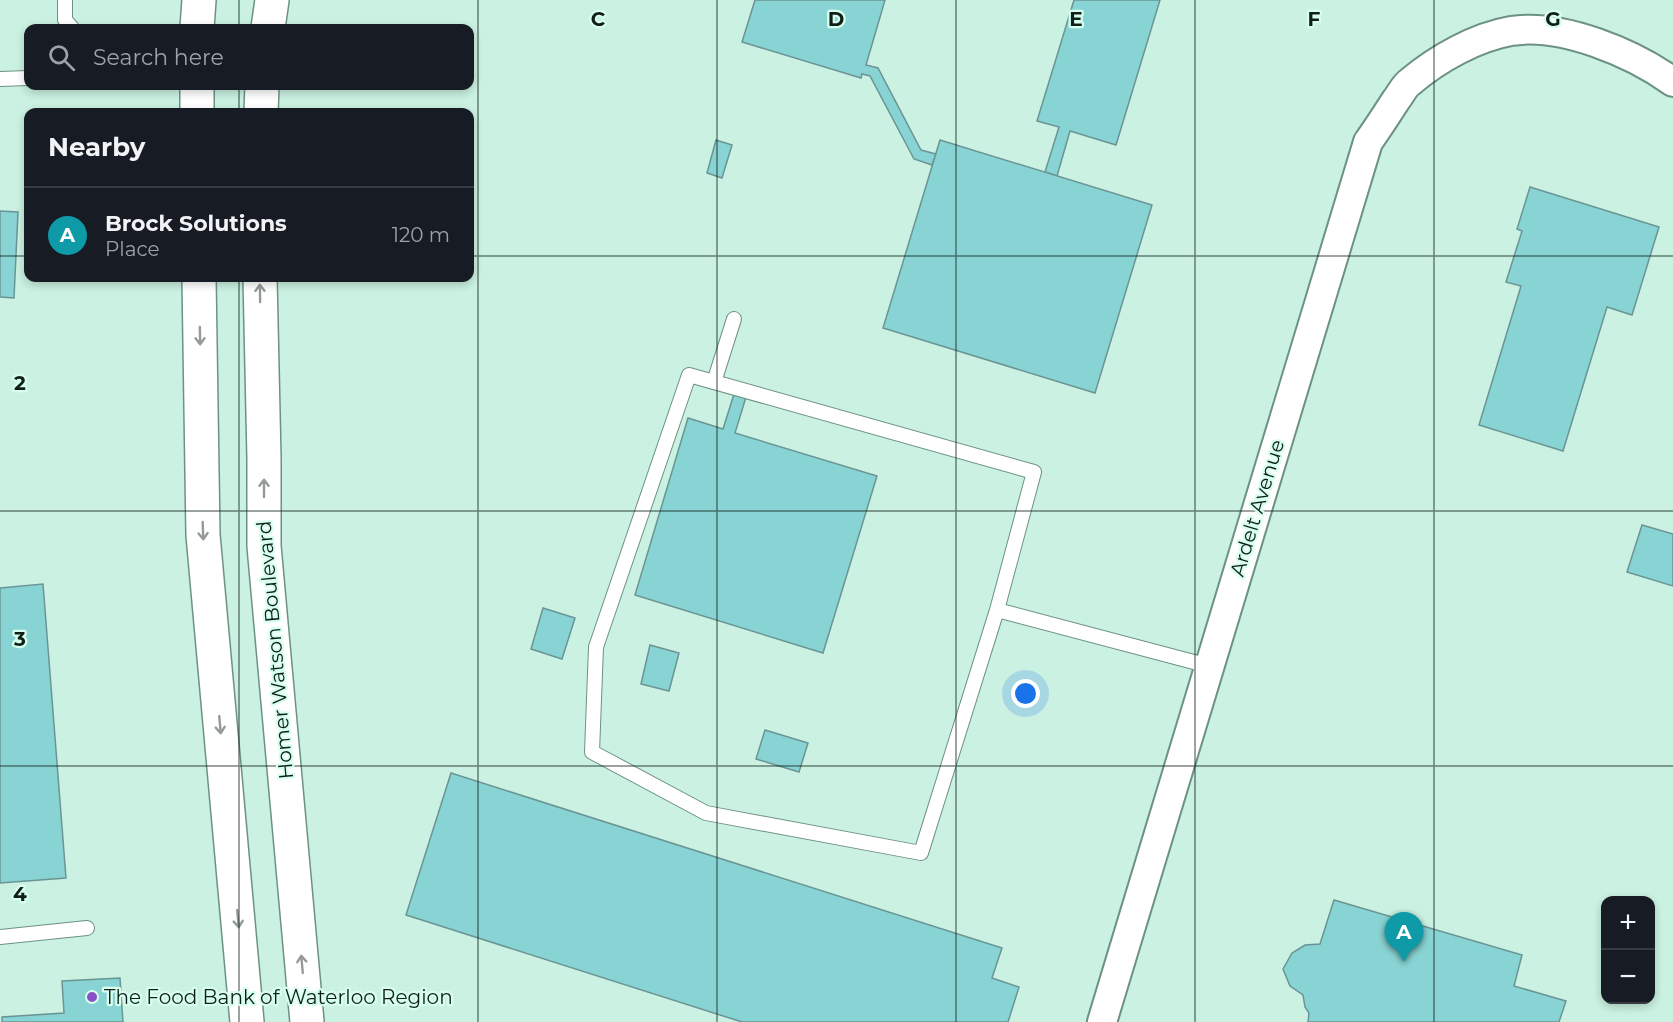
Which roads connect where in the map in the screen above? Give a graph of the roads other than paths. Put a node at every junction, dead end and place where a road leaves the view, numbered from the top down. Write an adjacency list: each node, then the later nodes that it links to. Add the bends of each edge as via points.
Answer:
1 (65, 0): 4 (lane)
2 (199, 0): 5 (main road)
3 (272, 0): 6 (main road)
4 (68, 24)
5 (197, 24)
6 (269, 24)
7 (24, 78): 8 (lane)
8 (0, 79)
9 (1673, 82): 19 (street, Ardelt Avenue, via 1654,68 1611,48 1573,35 1539,30 1478,39 1408,83 1368,141)
10 (197, 90): 12 (main road)
11 (262, 90): 13 (main road)
12 (197, 108)
13 (261, 108)
14 (199, 282): 22 (main road, one-way to 22, via 203,535)
15 (260, 282): 23 (main road, Homer Watson Boulevard, one-way to 15, via 264,546)
16 (734, 319): 17 (lane)
17 (714, 382): 18 (lane, via 1034,472); 18 (lane, via 689,375 596,647 592,752 706,813 921,853)
18 (997, 610): 19 (lane)
19 (1209, 666): 24 (street, Ardelt Avenue)
20 (87, 928): 21 (lane)
21 (0, 937)
22 (247, 1022)
23 (308, 1022)
24 (1102, 1022)

